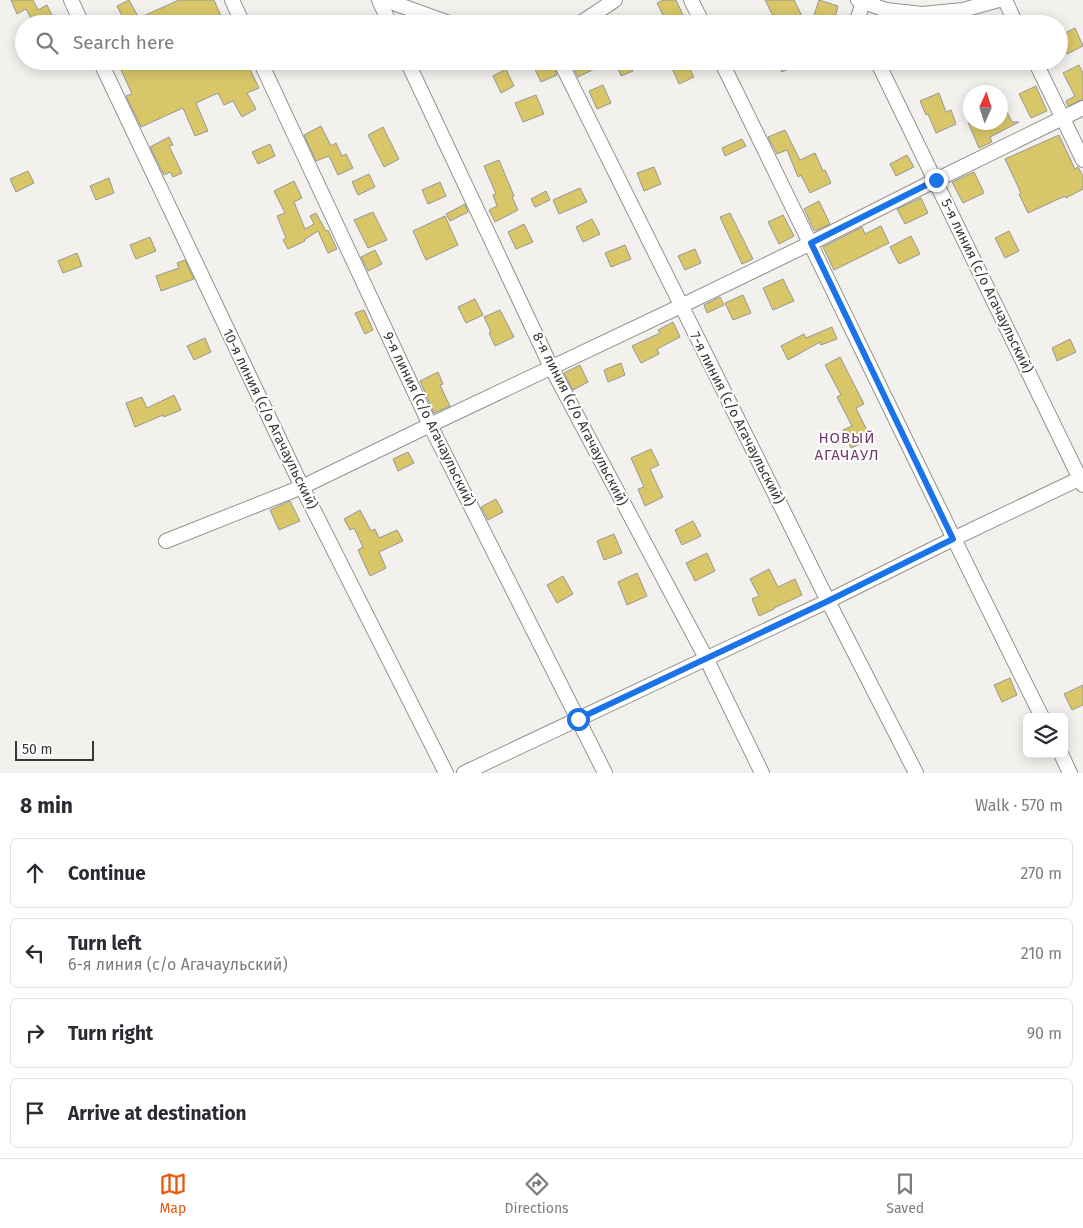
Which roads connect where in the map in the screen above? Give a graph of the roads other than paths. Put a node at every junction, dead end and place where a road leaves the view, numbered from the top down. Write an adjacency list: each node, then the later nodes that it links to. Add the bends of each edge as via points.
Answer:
1 (71, 0): 10 (street)
2 (232, 0): 11 (street)
3 (378, 0): 12 (street)
4 (385, 0): 13 (street)
5 (615, 0): 14 (street)
6 (691, 0): 15 (street)
7 (999, 0): 9 (street, via 963,10 922,14 886,10)
8 (1005, 0): 17 (street)
9 (860, 1): 16 (street)
10 (78, 15)
11 (239, 15)
12 (386, 15)
13 (427, 15)
14 (592, 15)
15 (698, 15)
16 (858, 15)
17 (1012, 15)
18 (104, 70): 34 (street, 10-я линия (с/о Агачаульский))
19 (264, 70): 32 (street, 9-я линия (с/о Агачаульский))
20 (411, 70): 31 (street, 8-я линия (с/о Агачаульский))
21 (564, 70): 30 (street, 7-я линия (с/о Агачаульский))
22 (725, 70): 29 (street)
23 (881, 70): 28 (street, 5-я линия (с/о Агачаульский))
24 (1039, 70): 26 (street)
25 (1083, 108): 26 (street)
26 (1063, 118): 27 (street); 28 (street)
27 (1083, 160)
28 (936, 180): 29 (street); 33 (street, 5-я линия (с/о Агачаульский))
29 (811, 243): 30 (street); 35 (street)
30 (681, 306): 31 (street); 37 (street, 7-я линия (с/о Агачаульский))
31 (551, 367): 32 (street); 38 (street, 8-я линия (с/о Агачаульский))
32 (430, 424): 34 (street); 40 (street, 9-я линия (с/о Агачаульский))
33 (1082, 480): 35 (street)
34 (302, 487): 36 (street); 42 (street, 10-я линия (с/о Агачаульский))
35 (953, 539): 37 (street); 39 (street)
36 (166, 541)
37 (828, 601): 38 (street); 46 (street, 7-я линия (с/о Агачаульский))
38 (706, 658): 40 (street); 45 (street, 8-я линия (с/о Агачаульский))
39 (1040, 713)
40 (578, 719): 43 (street); 44 (street, 9-я линия (с/о Агачаульский))
41 (1063, 758): 47 (street)
42 (446, 773)
43 (464, 773)
44 (605, 773)
45 (762, 773)
46 (916, 773)
47 (1070, 773)

